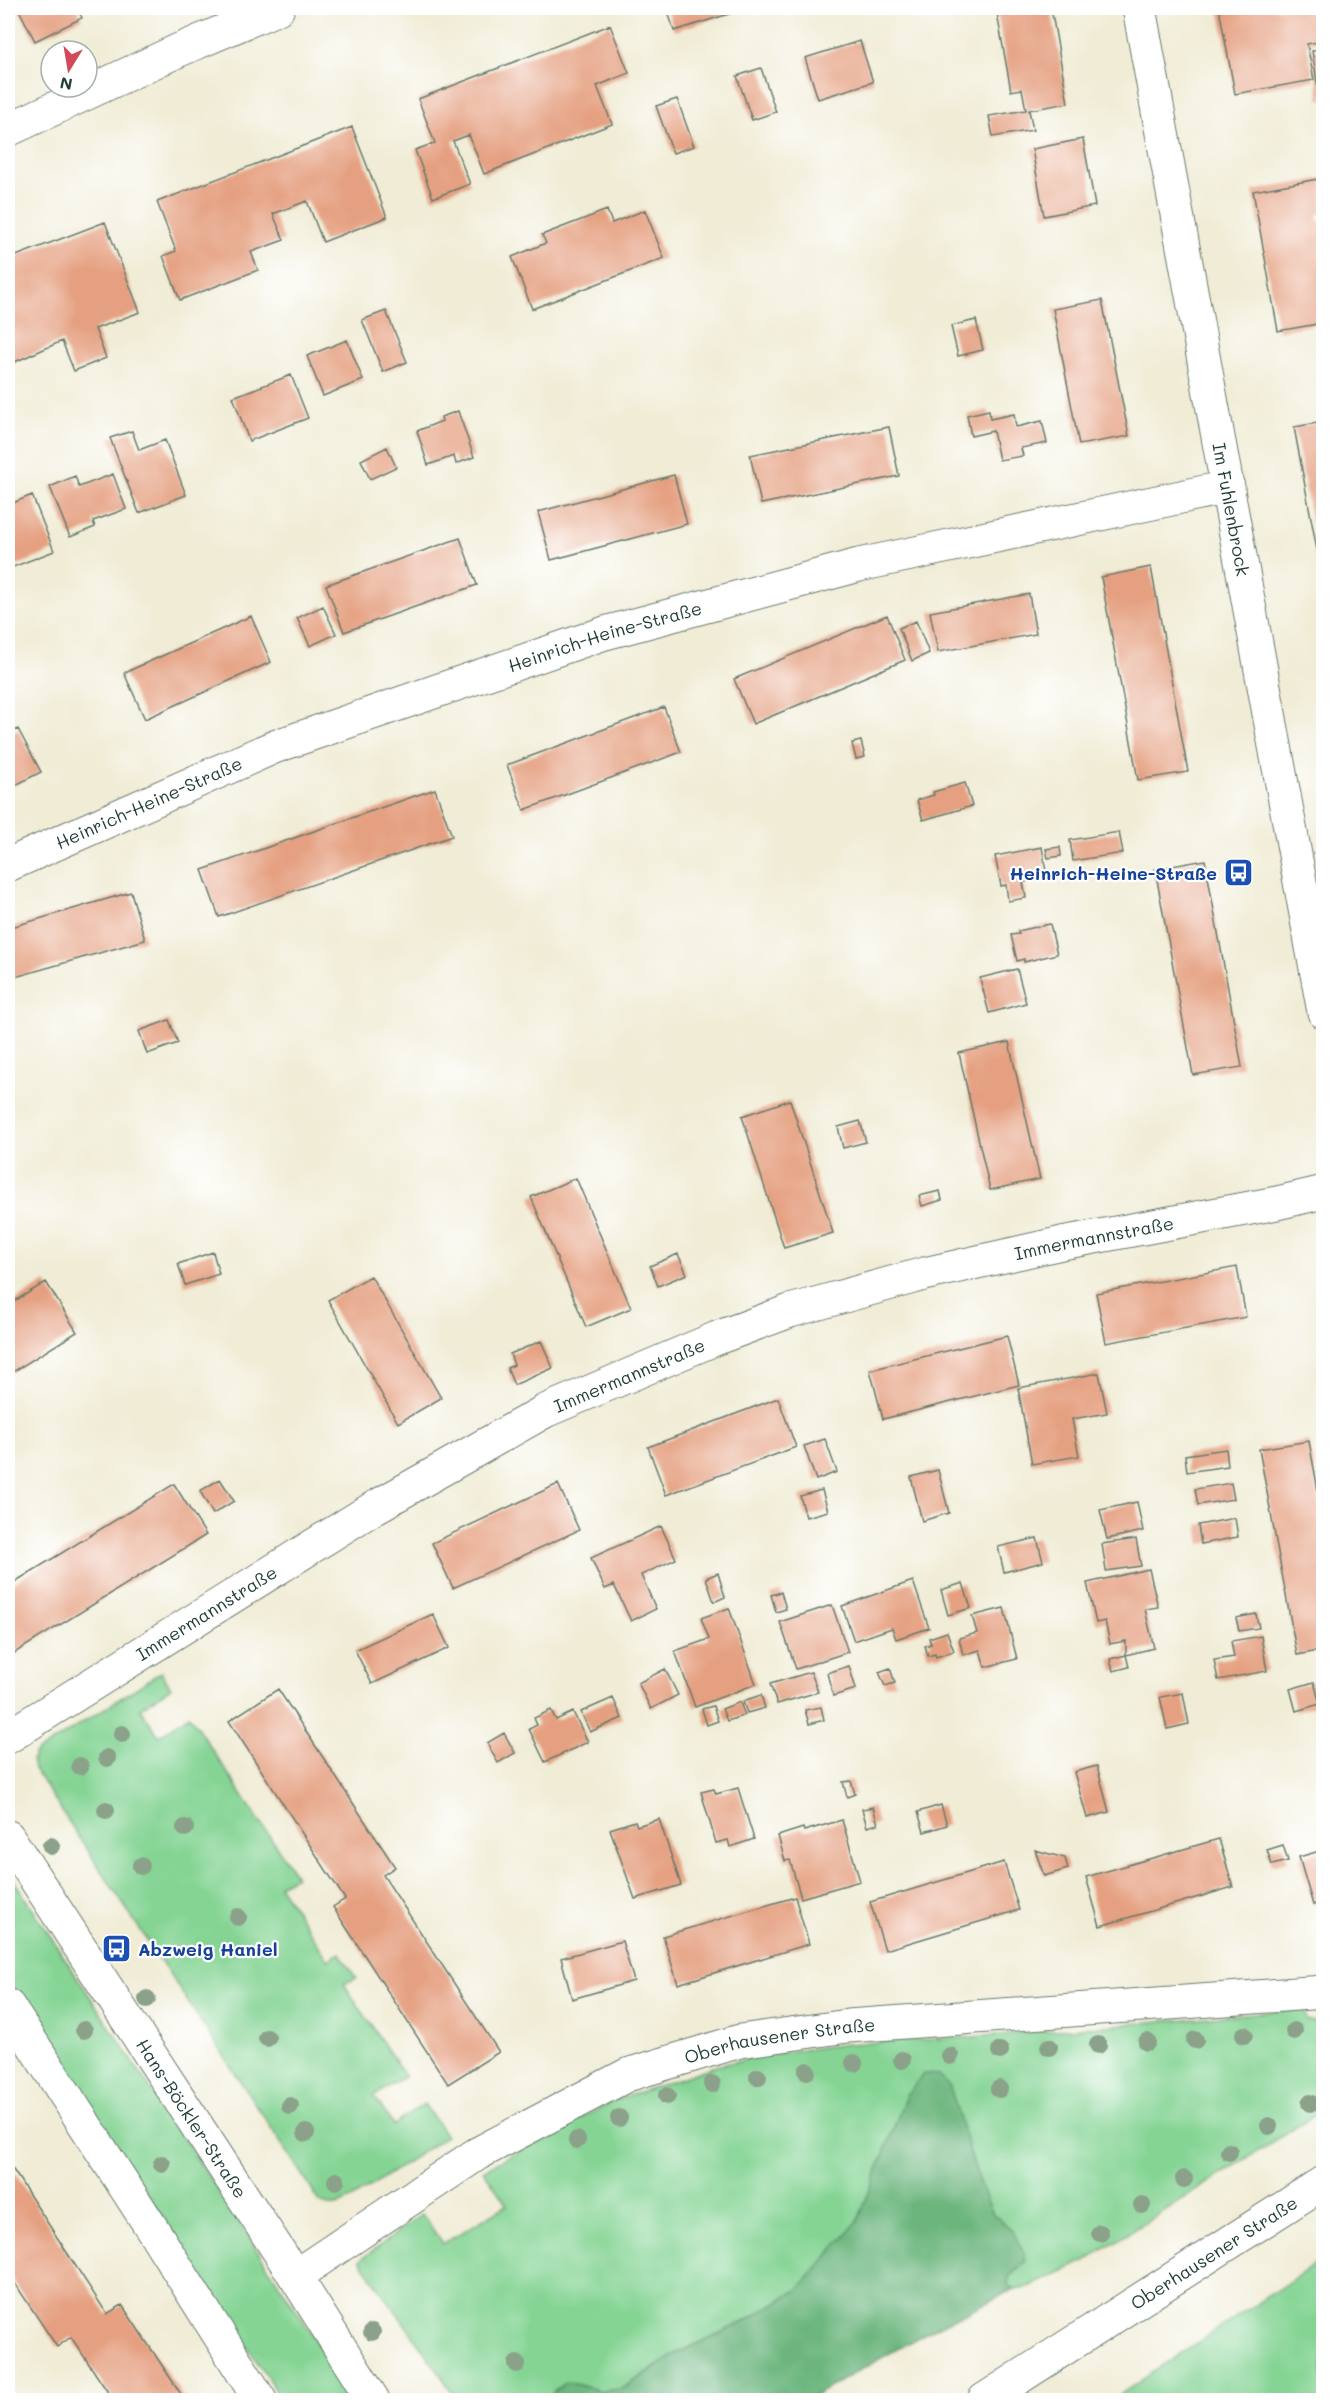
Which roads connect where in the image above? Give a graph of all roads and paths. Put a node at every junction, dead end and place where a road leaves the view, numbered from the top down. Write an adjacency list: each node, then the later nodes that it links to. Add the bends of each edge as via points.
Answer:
1 (278, 8): 3 (street)
2 (1139, 8): 4 (street, Im Fuhlenbrock)
3 (8, 130)
4 (1228, 487): 5 (street, Heinrich-Heine-Straße, via 859,565 605,633 274,747); 6 (street, Im Fuhlenbrock)
5 (8, 865)
6 (1323, 1012)
7 (1323, 1192): 8 (street, Immermannstraße, via 924,1274 790,1311 717,1338 545,1411 403,1491)
8 (8, 1737)
9 (8, 1837): 13 (street, Hans-Böckler-Straße)
10 (1323, 1992): 13 (street, Oberhausener Straße, via 848,2026 740,2041 627,2075 487,2149)
11 (8, 2007): 14 (street)
12 (1323, 2182): 16 (street, Oberhausener Straße)
13 (295, 2276): 15 (street, Hans-Böckler-Straße)
14 (260, 2400)
15 (373, 2400)
16 (984, 2400)

